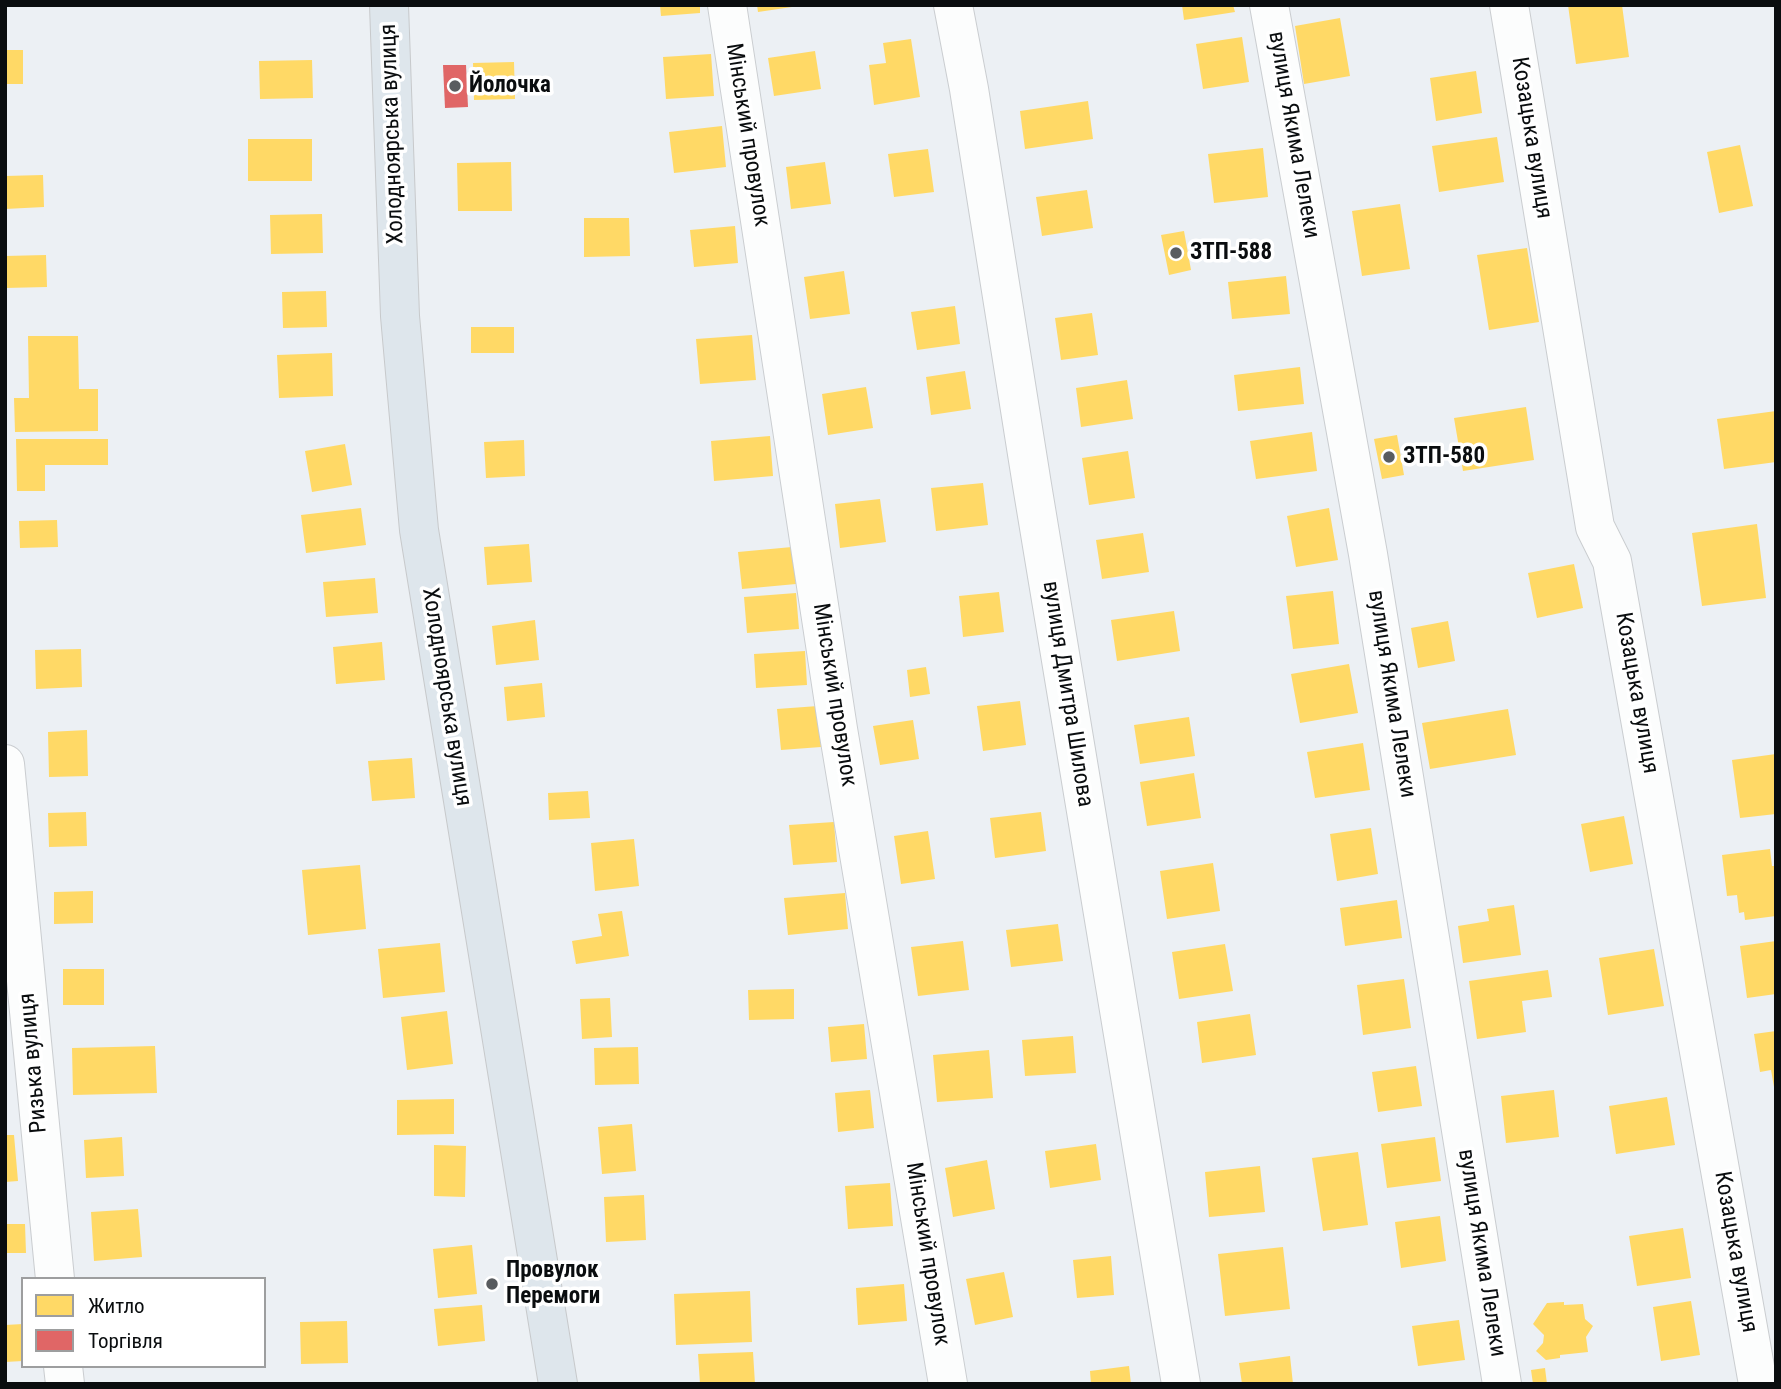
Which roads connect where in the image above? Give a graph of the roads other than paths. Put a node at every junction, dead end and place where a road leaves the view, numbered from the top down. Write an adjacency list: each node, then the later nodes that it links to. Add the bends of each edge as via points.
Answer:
1 (388, 5): 8 (main road, Холодноярська вулиця, via 400,316 419,530)
2 (727, 5): 9 (street, Мінський провулок, via 838,729)
3 (953, 5): 10 (street, вулиця Дмитра Шилова)
4 (1269, 5): 11 (street, вулиця Якима Лелеки, via 1368,554)
5 (1509, 5): 12 (street, Козацька вулиця, via 1595,527 1612,561)
6 (5, 764): 7 (street, Ризька вулиця)
7 (55, 1277)
8 (558, 1384)
9 (948, 1384)
10 (1181, 1384)
11 (1502, 1384)
12 (1758, 1384)

